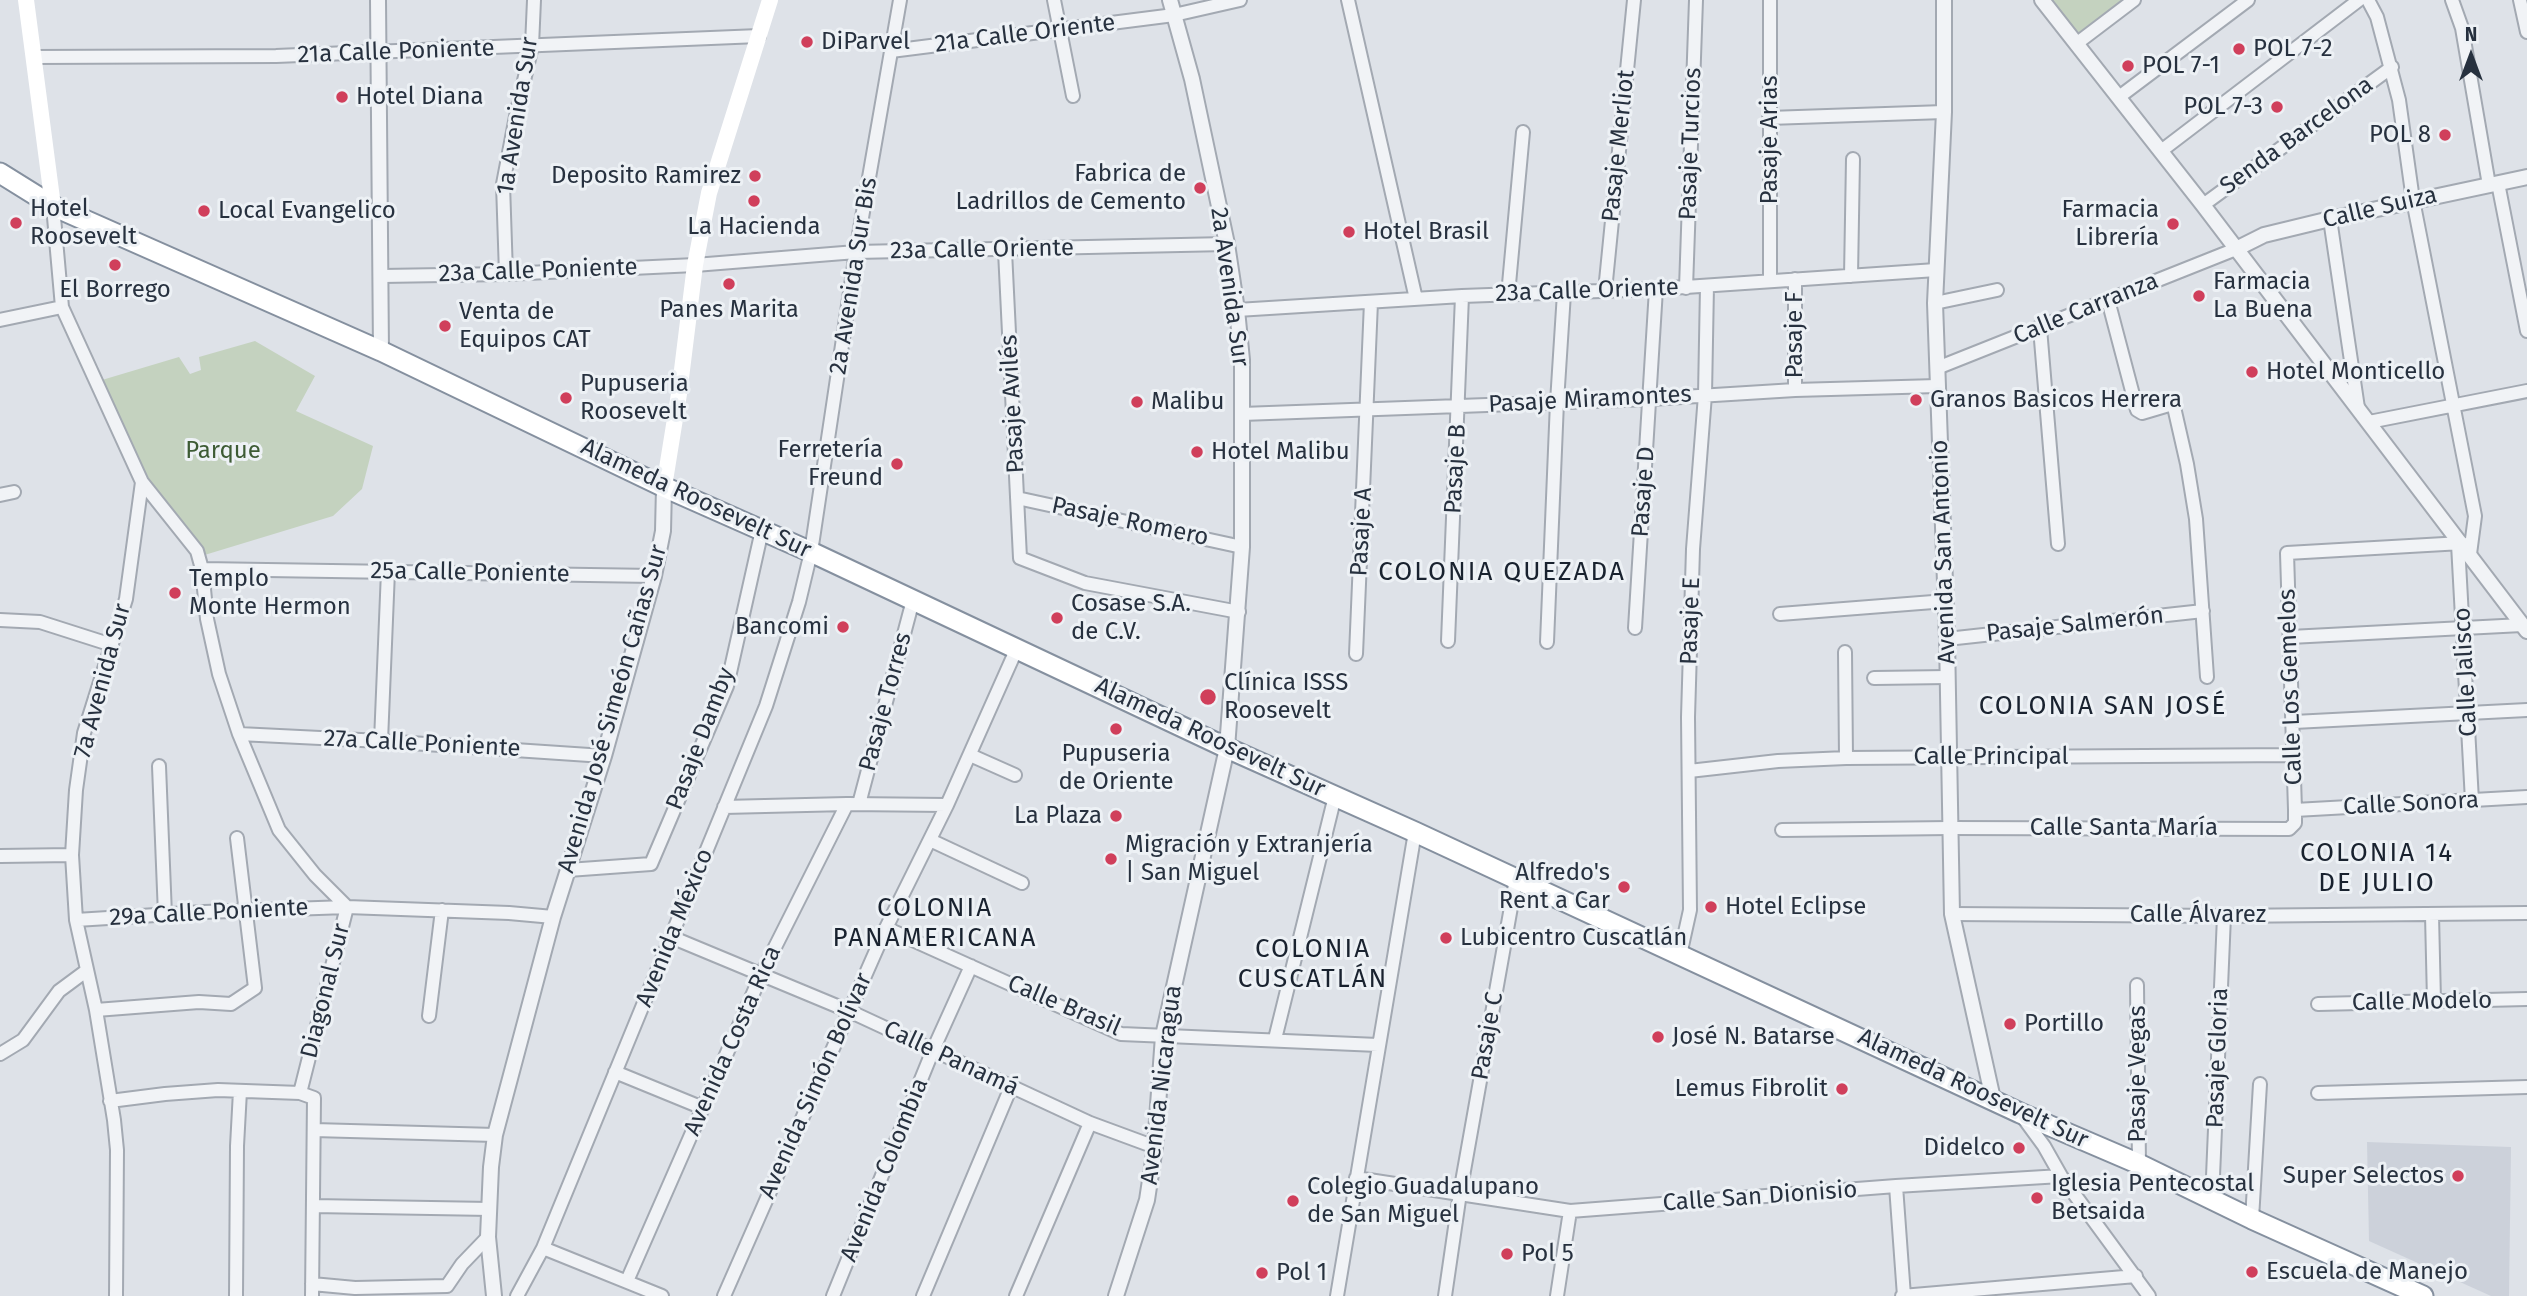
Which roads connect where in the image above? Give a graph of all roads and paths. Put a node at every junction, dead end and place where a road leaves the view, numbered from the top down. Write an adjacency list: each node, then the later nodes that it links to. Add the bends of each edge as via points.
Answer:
1 (26, 0): 29 (main road)
2 (378, 0): 28 (street)
3 (534, 0): 26 (street, 1a Avenida Sur)
4 (770, 0): 24 (main road, Avenida José Simeón Cañas Sur)
5 (900, 0): 27 (street, 2a Avenida Sur Bis)
6 (1054, 0): 22 (street)
7 (1170, 0): 21 (street, 2a Avenida Sur)
8 (1240, 0): 21 (street, 21a Calle Oriente)
9 (1348, 0): 64 (street)
10 (1634, 0): 60 (street, Pasaje Merliot)
11 (1696, 0): 57 (street, Pasaje Turcios)
12 (1770, 0): 34 (street, Pasaje Arias)
13 (1944, 0): 33 (street, Avenida San Antonio)
14 (2042, 0): 25 (street)
15 (2134, 0): 25 (street)
16 (2248, 0): 32 (street)
17 (2358, 0): 36 (street)
18 (2368, 0): 30 (street, Calle Jalisco)
19 (2452, 0): 40 (street, via 2462,28)
20 (2520, 0): 23 (street)
21 (1174, 15): 22 (street, 21a Calle Oriente); 45 (street, 2a Avenida Sur)
22 (1060, 30): 27 (street, 21a Calle Oriente); 31 (street)
23 (2527, 32)
24 (759, 36): 26 (street, 21a Calle Poniente); 49 (main road, Avenida José Simeón Cañas Sur, via 709,193)
25 (2076, 44): 32 (street)
26 (532, 46): 28 (street, 21a Calle Poniente); 51 (street, 1a Avenida Sur, via 503,184)
27 (891, 51): 48 (street, 2a Avenida Sur Bis)
28 (379, 52): 29 (street, 21a Calle Poniente); 52 (street)
29 (34, 57): 43 (main road)
30 (2392, 67): 41 (street, Calle Jalisco); 42 (street, Senda Barcelona)
31 (1073, 96)
32 (2119, 97): 36 (street)
33 (1944, 112): 34 (street); 50 (street, Avenida San Antonio)
34 (1769, 118): 55 (street, Pasaje Arias)
35 (1523, 132): 62 (street)
36 (2161, 151): 42 (street)
37 (1853, 159): 53 (street)
38 (0, 173): 43 (highway, Alameda Roosevelt Sur)
39 (2527, 177): 40 (street, Calle Suiza)
40 (2493, 184): 41 (street, Calle Suiza); 72 (street)
41 (2413, 200): 44 (street, Calle Suiza); 81 (street, Calle Jalisco)
42 (2203, 205): 46 (street)
43 (53, 206): 68 (street); 73 (highway, Alameda Roosevelt Sur)
44 (2329, 219): 46 (street, Calle Suiza, via 2264,236); 83 (street)
45 (1227, 244): 47 (street, 23a Calle Oriente); 69 (street, 2a Avenida Sur)
46 (2236, 249): 65 (street, Calle Carranza); 83 (street)
47 (1005, 251): 48 (street, 23a Calle Oriente); 91 (street, Pasaje Avilés)
48 (856, 252): 49 (street, 23a Calle Oriente); 96 (street, 2a Avenida Sur Bis)
49 (695, 265): 51 (street, 23a Calle Poniente); 88 (main road, Avenida José Simeón Cañas Sur)
50 (1936, 270): 53 (street, 23a Calle Oriente); 67 (street, Avenida San Antonio)
51 (506, 274): 52 (street, 23a Calle Poniente)
52 (382, 276): 73 (street)
53 (1852, 276): 54 (street, 23a Calle Oriente)
54 (1796, 279): 55 (street, 23a Calle Oriente); 76 (street, Pasaje F)
55 (1770, 281): 56 (street, 23a Calle Oriente)
56 (1707, 286): 57 (street, 23a Calle Oriente); 78 (street, Pasaje E)
57 (1686, 288): 58 (street, 23a Calle Oriente)
58 (1656, 289): 60 (street, 23a Calle Oriente); 79 (street, Pasaje D)
59 (1997, 290): 67 (street)
60 (1605, 291): 61 (street, 23a Calle Oriente)
61 (1564, 293): 62 (street, 23a Calle Oriente); 80 (street)
62 (1508, 295): 63 (street, 23a Calle Oriente)
63 (1462, 296): 64 (street, 23a Calle Oriente); 82 (street, Pasaje B)
64 (1416, 299): 66 (street, 23a Calle Oriente)
65 (2108, 300): 71 (street, Calle Carranza); 102 (street, via 2137,410 2174,407 2192,493)
66 (1371, 302): 69 (street, 23a Calle Oriente); 84 (street, Pasaje A)
67 (1935, 303): 74 (street, Avenida San Antonio)
68 (62, 307): 70 (street); 87 (street)
69 (1237, 310): 85 (street, 2a Avenida Sur)
70 (0, 320)
71 (2040, 328): 74 (street, Calle Carranza); 93 (street)
72 (2527, 331)
73 (381, 351): 88 (highway, Alameda Roosevelt Sur)
74 (1937, 368): 75 (street, Avenida San Antonio)
75 (1937, 386): 76 (street, Pasaje Miramontes); 101 (street, Avenida San Antonio)
76 (1795, 390): 78 (street, Pasaje Miramontes)
77 (2527, 391): 81 (street)
78 (1705, 395): 79 (street, Pasaje Miramontes); 132 (street, Pasaje E, via 1693,549)
79 (1650, 399): 80 (street, Pasaje Miramontes); 106 (street, Pasaje D)
80 (1557, 402): 82 (street, Pasaje Miramontes); 112 (street)
81 (2453, 405): 86 (street); 95 (street, Calle Jalisco, via 2475,516)
82 (1459, 406): 84 (street, Pasaje Miramontes); 111 (street, Pasaje B)
83 (2358, 408): 86 (street)
84 (1368, 409): 85 (street, Pasaje Miramontes); 116 (street, Pasaje A)
85 (1242, 414): 94 (street, 2a Avenida Sur)
86 (2369, 422): 95 (street)
87 (142, 482): 97 (street, Diagonal Sur, via 197,551); 113 (street, 7a Avenida Sur, via 127,599)
88 (664, 486): 92 (highway, Alameda Roosevelt Sur); 99 (street, Avenida José Simeón Cañas Sur, via 663,531)
89 (14, 492): 90 (street)
90 (0, 495)
91 (1017, 498): 94 (street, Pasaje Romero); 103 (street, Pasaje Avilés, via 1020,558 1085,583)
92 (762, 530): 96 (highway, Alameda Roosevelt Sur); 148 (street, Pasaje Damby, via 727,686 651,864)
93 (2058, 544)
94 (1242, 547): 103 (street, 2a Avenida Sur)
95 (2463, 547): 107 (street, Calle Jalisco); 108 (street); 109 (street, Calle Los Gemelos, via 2288,552)
96 (811, 552): 100 (highway, Alameda Roosevelt Sur); 139 (street, Avenida México, via 766,706)
97 (202, 569): 98 (street, 25a Calle Poniente); 123 (street, Diagonal Sur, via 219,674)
98 (388, 571): 99 (street, 25a Calle Poniente); 124 (street)
99 (654, 576): 128 (street, Avenida José Simeón Cañas Sur)
100 (913, 600): 114 (highway, Alameda Roosevelt Sur); 137 (street, Pasaje Torres)
101 (1945, 601): 104 (street); 110 (street, Avenida San Antonio)
102 (2203, 611): 110 (street, Pasaje Salmerón); 118 (street)
103 (1239, 612): 125 (street, 2a Avenida Sur)
104 (1780, 614)
105 (0, 620): 113 (street, via 40,622)
106 (1635, 628)
107 (2463, 628): 108 (street); 109 (street); 121 (street, Calle Jalisco)
108 (2524, 628)
109 (2290, 637): 122 (street, Calle Los Gemelos)
110 (1947, 639): 117 (street, Avenida San Antonio)
111 (1448, 641)
112 (1547, 642)
113 (112, 645): 146 (street, 7a Avenida Sur, via 84,733)
114 (1017, 648): 125 (highway, Alameda Roosevelt Sur); 126 (street, Avenida Simón Bolívar)
115 (1845, 652): 129 (street)
116 (1356, 654)
117 (1948, 677): 119 (street); 130 (street, Avenida San Antonio)
118 (2207, 677)
119 (1874, 678)
120 (2527, 710): 121 (street)
121 (2469, 714): 122 (street); 136 (street, Calle Jalisco)
122 (2294, 722): 127 (street, Calle Los Gemelos)
123 (239, 734): 124 (street, 27a Calle Poniente); 151 (street, Diagonal Sur, via 278,830)
124 (381, 741): 128 (street, 27a Calle Poniente)
125 (1227, 748): 134 (highway, Alameda Roosevelt Sur); 174 (street, Avenida Nicaragua)
126 (970, 755): 133 (street); 138 (street, Avenida Simón Bolívar)
127 (2294, 755): 130 (street, Calle Principal); 140 (street, Calle Los Gemelos)
128 (604, 756): 148 (street, Avenida José Simeón Cañas Sur)
129 (1846, 758): 130 (street, Calle Principal); 132 (street, Calle Principal)
130 (1949, 758): 141 (street, Avenida San Antonio)
131 (159, 766): 156 (street)
132 (1689, 771): 163 (street, Pasaje E, via 1690,910)
133 (1015, 775)
134 (1335, 796): 143 (highway, Alameda Roosevelt Sur); 175 (street)
135 (2527, 797): 136 (street, Calle Sonora)
136 (2472, 801): 140 (street, Calle Sonora)
137 (853, 804): 138 (street); 139 (street); 166 (street, Avenida Costa Rica)
138 (947, 805): 145 (street, Avenida Simón Bolívar)
139 (724, 807): 162 (street, Avenida México)
140 (2295, 817): 141 (street, Calle Santa María, via 2289,829)
141 (1950, 828): 142 (street, Calle Santa María); 155 (street, Avenida San Antonio)
142 (1782, 830)
143 (1415, 832): 149 (highway, Alameda Roosevelt Sur); 176 (street)
144 (236, 838): 153 (street)
145 (930, 840): 150 (street); 161 (street, Avenida Simón Bolívar)
146 (72, 855): 147 (street); 160 (street, 7a Avenida Sur)
147 (0, 856)
148 (568, 870): 159 (street, Avenida José Simeón Cañas Sur)
149 (1516, 879): 163 (highway, Alameda Roosevelt Sur); 198 (street, Pasaje C)
150 (1022, 883)
151 (347, 907): 152 (street, 29a Calle Poniente); 153 (street, 29a Calle Poniente); 184 (street, Diagonal Sur)
152 (442, 910): 159 (street, 29a Calle Poniente); 173 (street)
153 (245, 911): 156 (street, 29a Calle Poniente); 171 (street, via 255,988 231,1004)
154 (2527, 913): 157 (street, Calle Álvarez)
155 (1952, 914): 158 (street, Calle Álvarez); 186 (street, Avenida San Antonio)
156 (165, 915): 160 (street, 29a Calle Poniente)
157 (2432, 915): 158 (street, Calle Álvarez); 169 (street)
158 (2224, 916): 199 (street, Pasaje Gloria)
159 (553, 917): 192 (street, Avenida José Simeón Cañas Sur)
160 (76, 920): 165 (street, 7a Avenida Sur)
161 (886, 928): 164 (street, Calle Brasil); 172 (street, Avenida Simón Bolívar)
162 (671, 937): 166 (street, Calle Panamá); 179 (street, Avenida México)
163 (1680, 955): 186 (highway, Alameda Roosevelt Sur)
164 (971, 967): 174 (street, Calle Brasil, via 1121,1034); 177 (street, Avenida Colombia)
165 (86, 971): 171 (street, 7a Avenida Sur); 178 (street, via 59,991 23,1040)
166 (762, 973): 172 (street, Calle Panamá); 188 (street, Avenida Costa Rica)
167 (2137, 985): 194 (street, Pasaje Vegas)
168 (2527, 999): 169 (street, Calle Modelo)
169 (2434, 1001): 170 (street, Calle Modelo)
170 (2318, 1004)
171 (96, 1010): 187 (street, 7a Avenida Sur)
172 (849, 1011): 177 (street, Calle Panamá); 215 (street, Avenida Simón Bolívar)
173 (429, 1016)
174 (1163, 1036): 175 (street, Calle Brasil); 193 (street, Avenida Nicaragua)
175 (1275, 1039): 176 (street, Calle Brasil)
176 (1378, 1045): 196 (street)
177 (933, 1051): 181 (street, Calle Panamá); 216 (street, Avenida Colombia)
178 (0, 1054)
179 (615, 1072): 188 (street); 205 (street, Avenida México)
180 (2260, 1084): 203 (street)
181 (1011, 1087): 190 (street, Calle Panamá); 217 (street)
182 (2527, 1087): 185 (street)
183 (240, 1091): 184 (street); 187 (street); 211 (street)
184 (300, 1093): 191 (street, Diagonal Sur, via 314,1098)
185 (2318, 1093)
186 (1993, 1099): 189 (highway, Alameda Roosevelt Sur)
187 (110, 1101): 210 (street, 7a Avenida Sur, via 117,1150)
188 (703, 1108): 207 (street, Avenida Costa Rica)
189 (2020, 1113): 194 (highway, Alameda Roosevelt Sur); 195 (street)
190 (1090, 1123): 193 (street, Calle Panamá); 218 (street)
191 (314, 1130): 192 (street); 200 (street, Diagonal Sur)
192 (495, 1135): 201 (street, Avenida José Simeón Cañas Sur)
193 (1155, 1147): 219 (street, Avenida Nicaragua, via 1147,1200)
194 (2139, 1164): 199 (highway, Alameda Roosevelt Sur)
195 (2062, 1176): 197 (street, Calle San Dionisio); 206 (street)
196 (1356, 1178): 198 (street, Calle San Dionisio); 220 (street)
197 (1896, 1186): 202 (street, Calle San Dionisio); 223 (street)
198 (1460, 1192): 202 (street, Calle San Dionisio); 221 (street, Pasaje C)
199 (2212, 1200): 203 (highway, Alameda Roosevelt Sur)
200 (313, 1206): 201 (street); 209 (street, Diagonal Sur)
201 (490, 1209): 204 (street, Avenida José Simeón Cañas Sur)
202 (1570, 1211): 222 (street)
203 (2252, 1219): 225 (highway, Alameda Roosevelt Sur)
204 (488, 1237): 208 (street, Avenida José Simeón Cañas Sur); 209 (street, via 447,1286)
205 (542, 1248): 207 (street); 213 (street, Avenida México)
206 (2136, 1276): 223 (street); 224 (street)
207 (627, 1280): 214 (street)
208 (493, 1289): 212 (street)
209 (312, 1290)
210 (117, 1296)
211 (236, 1296)
212 (485, 1296)
213 (517, 1296)
214 (662, 1296)
215 (724, 1296)
216 (833, 1296)
217 (923, 1296)
218 (1016, 1296)
219 (1116, 1296)
220 (1337, 1296)
221 (1445, 1296)
222 (1557, 1296)
223 (1904, 1296)
224 (2149, 1296)
225 (2424, 1296)

